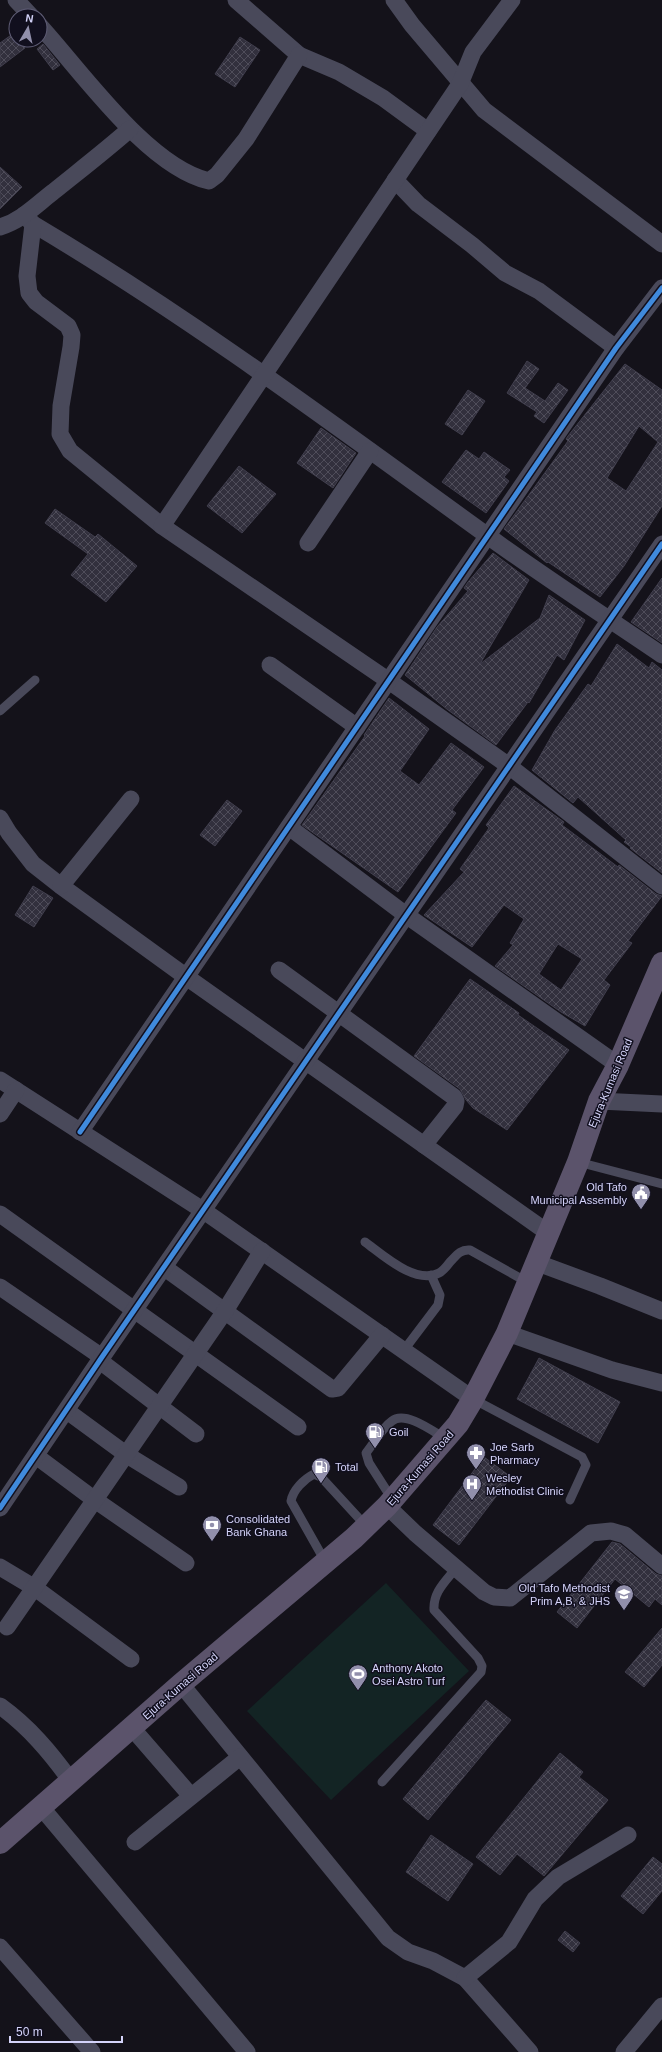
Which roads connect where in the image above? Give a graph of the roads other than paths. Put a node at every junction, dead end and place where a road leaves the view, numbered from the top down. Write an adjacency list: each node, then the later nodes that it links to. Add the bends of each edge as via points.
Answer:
1 (16, 0): 5 (street)
2 (236, 0): 7 (street)
3 (394, 0): 8 (street)
4 (512, 0): 8 (street, via 473,52)
5 (24, 8)
6 (48, 35): 9 (street)
7 (299, 55): 9 (street, via 246,139 217,175 209,181 197,178 167,160); 10 (street, via 339,72 383,98)
8 (460, 84): 10 (street); 14 (street, via 484,110)
9 (130, 129): 12 (street)
10 (428, 131): 11 (street)
11 (395, 180): 16 (street, via 418,204 505,273 539,291); 17 (street)
12 (29, 220): 13 (street); 17 (street, via 104,266); 19 (street, via 27,276 30,293 36,302 68,326 72,335 61,406 60,434 70,451)
13 (0, 227)
14 (662, 244)
15 (662, 288): 16 (street)
16 (616, 348): 20 (street)
17 (264, 375): 18 (street); 19 (street)
18 (370, 451): 20 (street); 21 (street)
19 (162, 526): 27 (street)
20 (488, 536): 23 (street); 27 (street)
21 (308, 543)
22 (662, 544): 23 (street)
23 (610, 620): 24 (street); 30 (street)
24 (662, 655)
25 (270, 664): 29 (street)
26 (36, 680): 28 (lane)
27 (389, 681): 29 (street); 30 (street)
28 (0, 711)
29 (357, 727): 33 (street)
30 (509, 766): 35 (street); 36 (street)
31 (131, 799): 34 (street)
32 (0, 818): 34 (street, via 33,864)
33 (289, 827): 36 (street); 39 (street)
34 (61, 886): 39 (street)
35 (662, 886)
36 (406, 915): 41 (street); 43 (street)
37 (662, 963): 40 (main road, Ejura-Kumasi Road)
38 (279, 970): 41 (street)
39 (185, 976): 42 (street); 49 (street)
40 (656, 989): 43 (main road, Ejura-Kumasi Road)
41 (340, 1013): 42 (street); 50 (street, via 454,1097 455,1106)
42 (306, 1060): 50 (street); 53 (street)
43 (618, 1065): 46 (main road, Ejura-Kumasi Road)
44 (0, 1080): 45 (street)
45 (16, 1090): 48 (street); 49 (street)
46 (599, 1101): 47 (street); 51 (main road, Ejura-Kumasi Road)
47 (662, 1104)
48 (0, 1114)
49 (80, 1132): 53 (street)
50 (424, 1145): 55 (street)
51 (578, 1162): 52 (lane); 55 (main road, Ejura-Kumasi Road)
52 (662, 1184)
53 (204, 1211): 57 (street); 59 (street)
54 (0, 1214): 63 (street)
55 (548, 1232): 58 (main road, Ejura-Kumasi Road)
56 (365, 1242): 60 (lane, via 407,1272)
57 (262, 1251): 64 (street); 67 (street)
58 (535, 1262): 61 (main road, Ejura-Kumasi Road); 65 (street)
59 (165, 1268): 63 (street); 64 (street)
60 (431, 1275): 61 (lane, via 440,1273 458,1253 470,1250); 68 (lane, via 440,1295 438,1305)
61 (527, 1282): 66 (main road, Ejura-Kumasi Road)
62 (0, 1287): 70 (street)
63 (134, 1311): 69 (street); 70 (street)
64 (225, 1311): 67 (street, via 332,1390 338,1388); 69 (street)
65 (662, 1311)
66 (507, 1333): 71 (street, via 612,1370); 72 (main road, Ejura-Kumasi Road)
67 (382, 1335): 68 (street)
68 (404, 1350): 72 (street)
69 (195, 1355): 73 (street); 75 (street)
70 (101, 1359): 73 (street); 74 (street)
71 (662, 1384)
72 (473, 1399): 77 (main road, Ejura-Kumasi Road); 82 (lane, via 582,1457 586,1465)
73 (160, 1406): 76 (street); 78 (street)
74 (67, 1411): 78 (street); 79 (street)
75 (298, 1427)
76 (196, 1434)
77 (446, 1439): 83 (main road, Ejura-Kumasi Road); 83 (lane, via 412,1420 401,1417 392,1420 366,1452)
78 (127, 1454): 80 (street); 81 (street)
79 (36, 1456): 81 (street); 84 (street)
80 (179, 1487)
81 (95, 1500): 86 (street); 91 (street)
82 (570, 1500)
83 (390, 1503): 85 (main road, Ejura-Kumasi Road); 90 (street)
84 (0, 1508)
85 (366, 1526): 87 (main road, Ejura-Kumasi Road); 87 (lane, via 321,1477 314,1474 308,1477 292,1494 291,1501)
86 (186, 1563)
87 (326, 1563): 94 (main road, Ejura-Kumasi Road)
88 (662, 1566): 90 (street, via 624,1535 611,1531 592,1533 580,1540 510,1598 494,1597 484,1592)
89 (0, 1567): 91 (street)
90 (456, 1568): 99 (lane, via 438,1590 433,1600 434,1610 478,1658 482,1666 481,1672)
91 (35, 1588): 92 (street); 93 (street)
92 (7, 1627)
93 (131, 1658)
94 (181, 1684): 96 (main road, Ejura-Kumasi Road); 97 (street)
95 (0, 1706): 98 (street, via 20,1721 46,1747)
96 (132, 1728): 98 (main road, Ejura-Kumasi Road); 100 (street)
97 (240, 1757): 100 (street); 106 (street, via 388,1938 408,1952 433,1961)
98 (71, 1781): 101 (main road, Ejura-Kumasi Road)
99 (382, 1782)
100 (191, 1796): 103 (street)
101 (41, 1807): 104 (main road, Ejura-Kumasi Road); 109 (street)
102 (628, 1835): 106 (street, via 558,1877 534,1899 509,1942)
103 (135, 1842)
104 (0, 1843)
105 (0, 1947): 108 (street)
106 (465, 1978): 110 (street)
107 (662, 2006): 111 (street)
108 (92, 2052)
109 (246, 2052)
110 (530, 2052)
111 (624, 2052)

